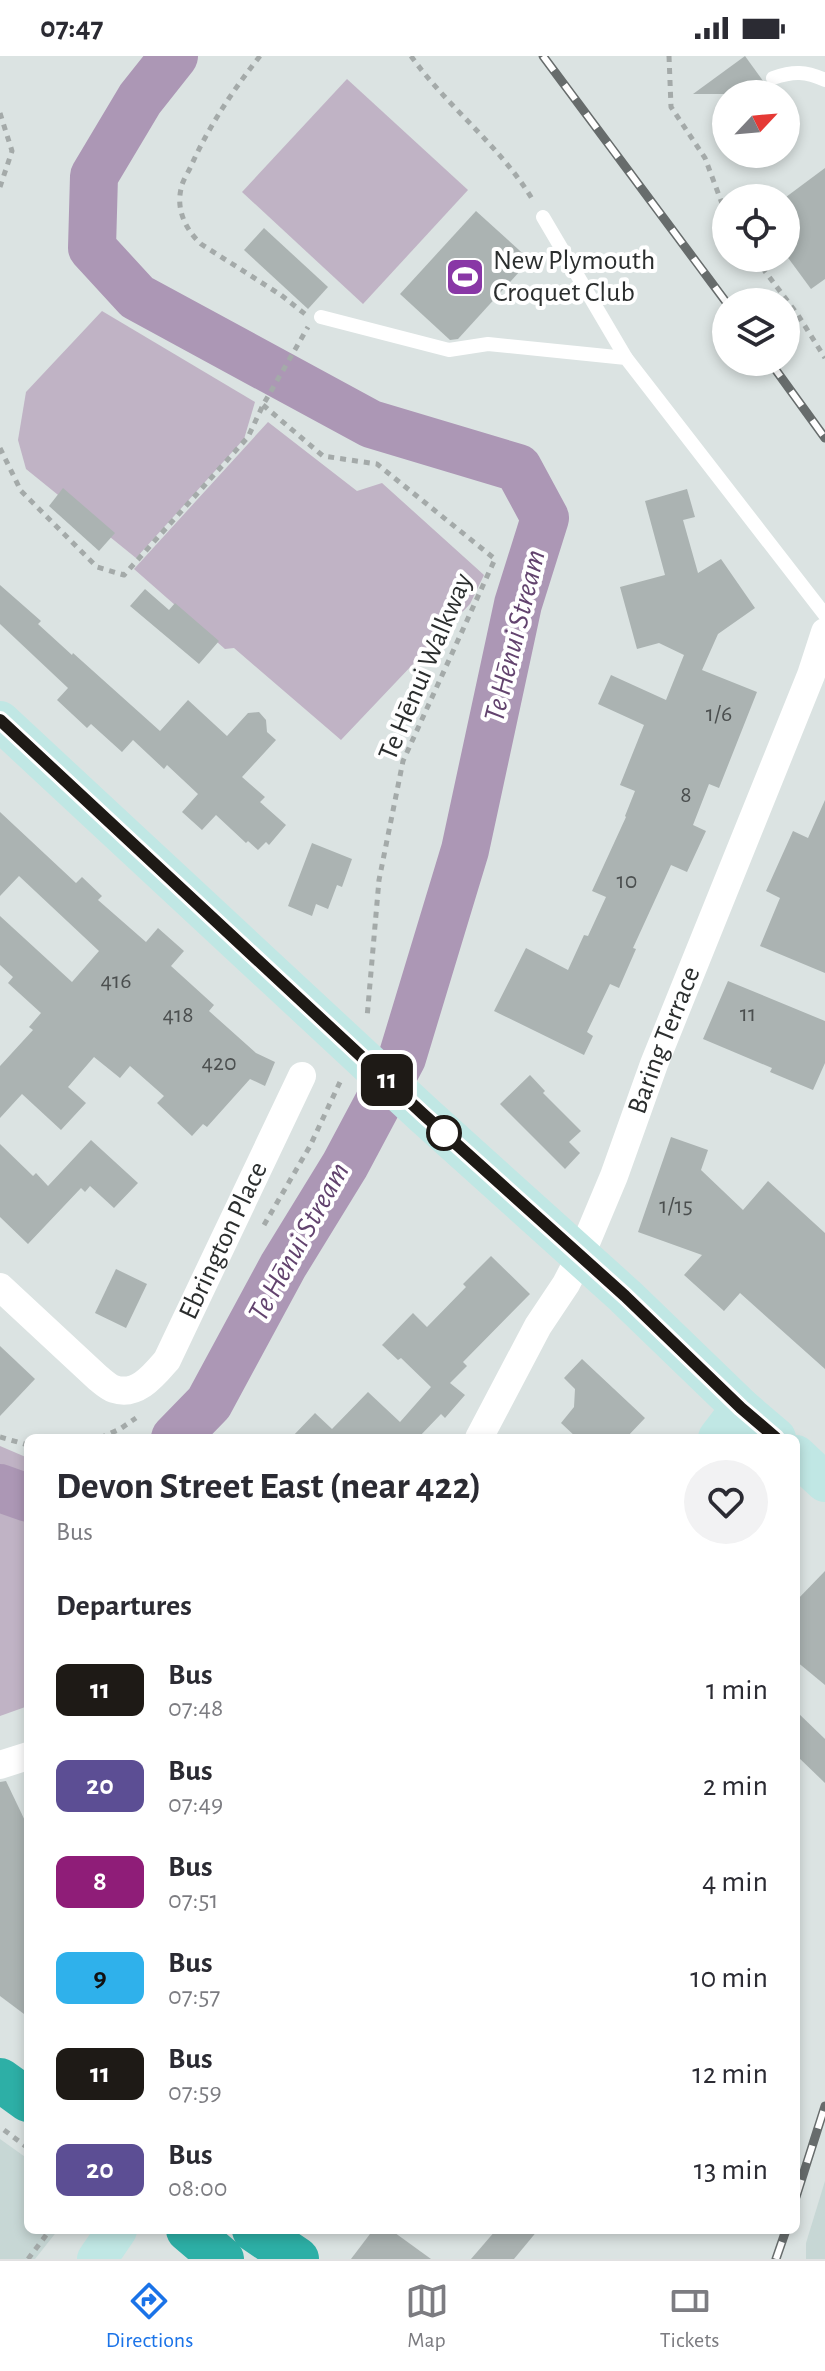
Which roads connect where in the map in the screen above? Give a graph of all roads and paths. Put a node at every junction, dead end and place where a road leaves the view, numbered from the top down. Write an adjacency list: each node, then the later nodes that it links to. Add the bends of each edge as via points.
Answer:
1 (260, 56): 14 (path, via 205,135 180,189 180,205 190,234 201,244 312,319)
2 (411, 56): 9 (path, via 496,149)
3 (669, 56): 7 (path, via 671,107 705,158)
4 (773, 78): 5 (lane, via 789,72)
5 (825, 80)
6 (0, 113): 8 (path, via 12,151)
7 (715, 184)
8 (0, 187)
9 (543, 217): 12 (lane)
10 (766, 272): 13 (path)
11 (321, 317): 12 (lane, via 449,350 488,344)
12 (626, 358): 16 (lane)
13 (825, 358)
14 (263, 405): 15 (path, via 248,437 124,575 97,567 21,491); 19 (path, Te Hēnui Walkway, via 323,456 377,464 495,559 403,761 379,880)
15 (0, 448)
16 (825, 615)
17 (825, 632): 23 (street, Baring Terrace)
18 (0, 721): 23 (main road)
19 (366, 1025)
20 (302, 1076): 25 (street, Ebrington Place, via 167,1360)
21 (341, 1079): 22 (path, via 310,1146)
22 (263, 1226)
23 (580, 1257): 26 (main road, via 625,1296); 28 (street, Baring Terrace)
24 (0, 1287): 25 (street, via 98,1378)
25 (134, 1402): 27 (path, via 120,1429)
26 (730, 1423): 29 (main road)
27 (109, 1434)
28 (481, 1434)
29 (764, 1434)
30 (0, 1437): 31 (path)
31 (24, 1444)
32 (24, 1757): 33 (street)
33 (0, 1765)
34 (0, 2080): 35 (highway)
35 (24, 2097)
36 (0, 2127): 37 (path)
37 (24, 2145)
38 (47, 2234): 42 (path)
39 (114, 2234): 43 (main road)
40 (193, 2234): 44 (highway)
41 (260, 2234): 45 (highway)
42 (28, 2259)
43 (97, 2259)
44 (222, 2259)
45 (297, 2259)

